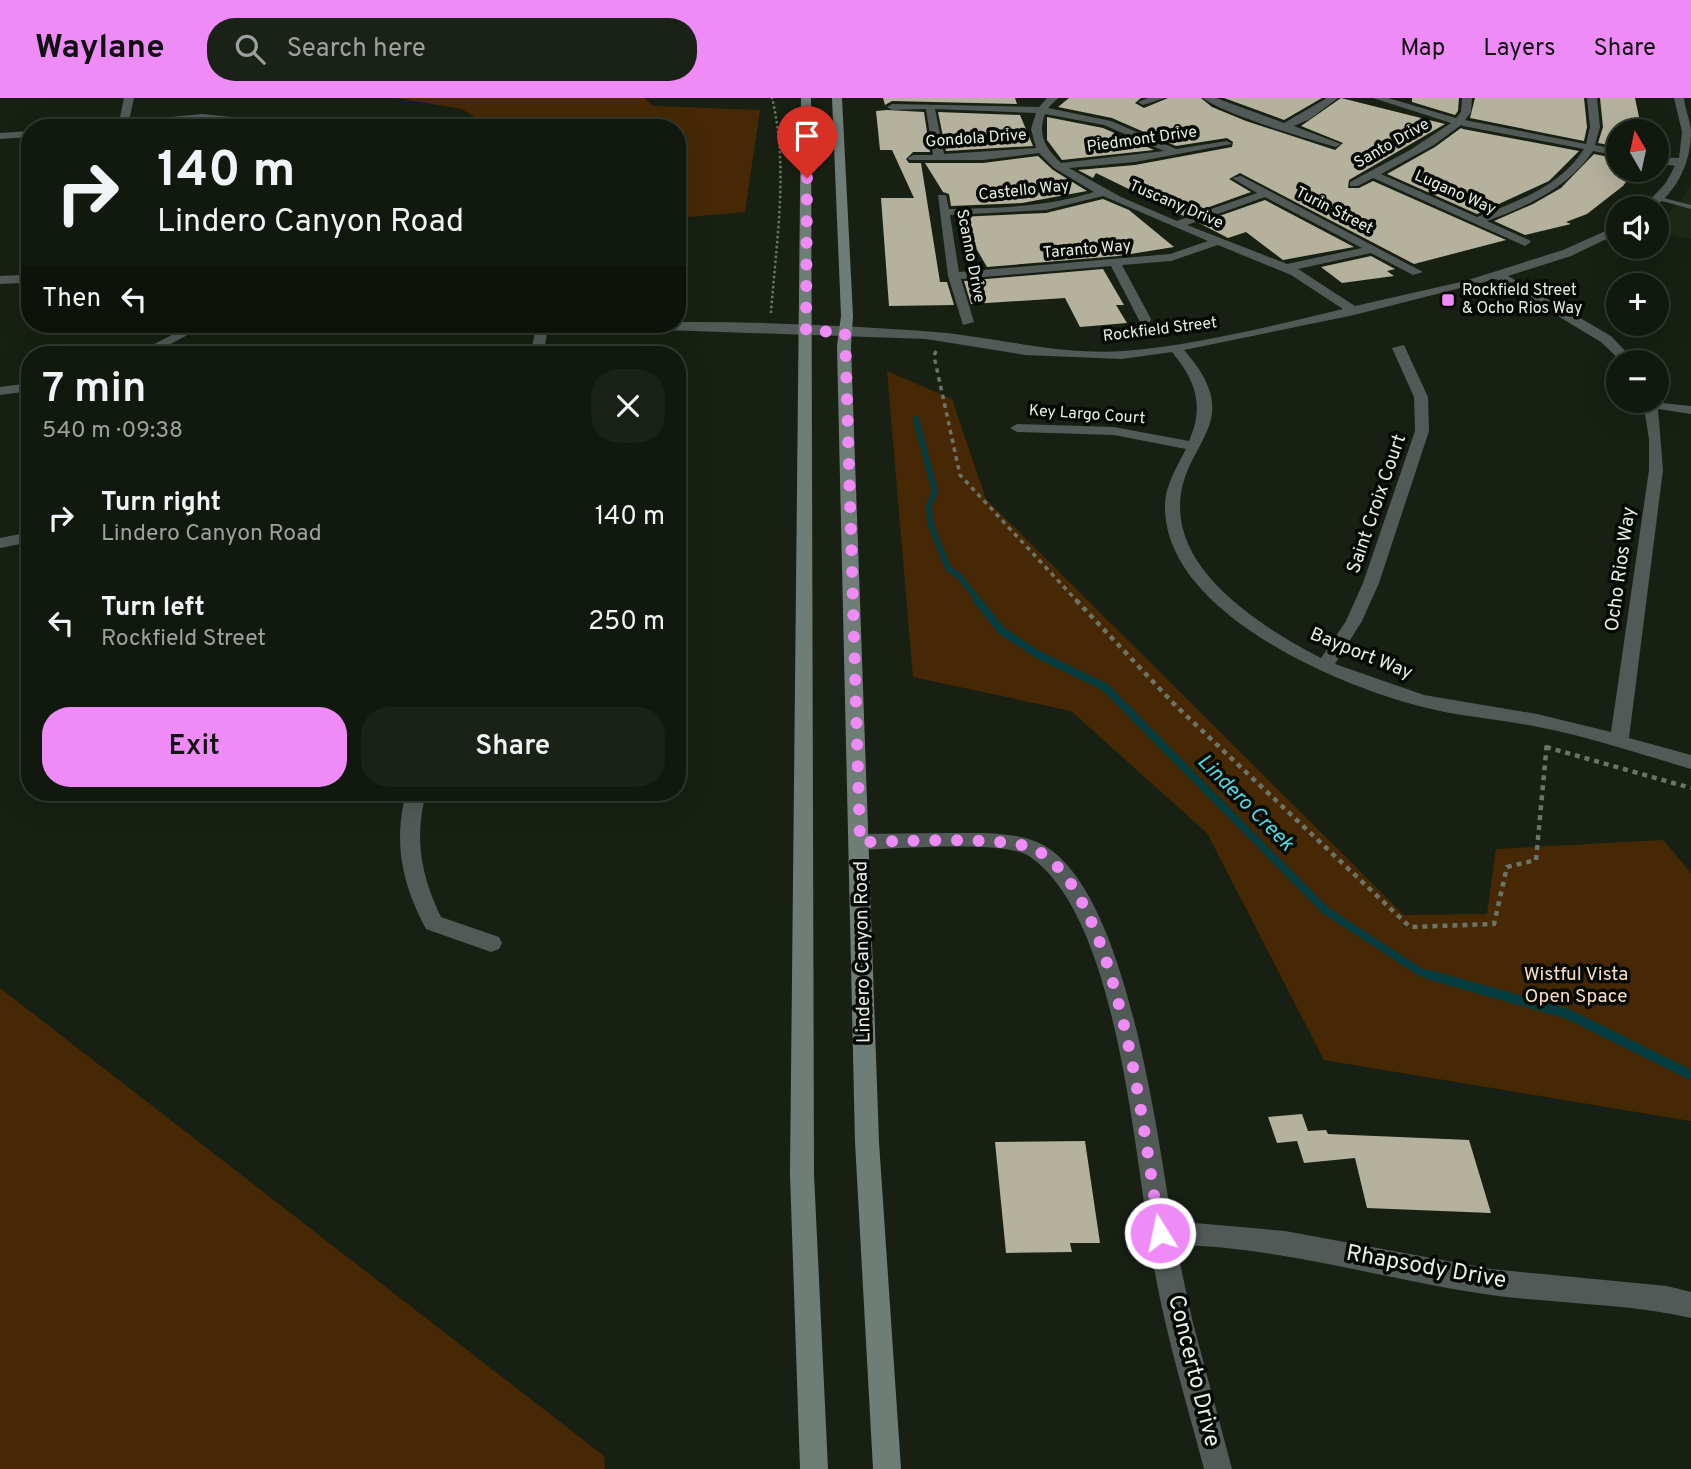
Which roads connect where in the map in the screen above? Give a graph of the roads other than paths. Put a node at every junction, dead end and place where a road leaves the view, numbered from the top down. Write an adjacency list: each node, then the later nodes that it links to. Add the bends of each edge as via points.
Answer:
1 (129, 98): 16 (street)
2 (806, 98): 61 (main road)
3 (837, 98): 62 (main road, Lindero Canyon Road)
4 (1053, 98): 15 (street)
5 (1160, 98): 12 (street)
6 (1208, 98): 20 (street)
7 (1333, 98): 20 (street)
8 (1378, 98): 19 (street)
9 (1468, 98): 19 (street, Santo Drive, via 1466,113)
10 (1592, 98): 25 (street, via 1594,136)
11 (1679, 98): 32 (street, via 1687,136)
12 (1143, 102)
13 (930, 106): 14 (street); 15 (street); 30 (street)
14 (892, 107)
15 (1042, 109): 26 (street, via 1036,130); 28 (street, via 1100,119)
16 (124, 119)
17 (182, 119): 18 (street)
18 (254, 119)
19 (1458, 121): 25 (street); 34 (street, Santo Drive)
20 (1284, 127): 23 (street)
21 (4, 136): 24 (street)
22 (1227, 144): 28 (street, Piedmont Drive)
23 (1336, 144)
24 (0, 146)
25 (1588, 147): 27 (street); 44 (street, via 1577,167 1554,186)
26 (1041, 150): 30 (street, Gondola Drive); 33 (street, Tuscany Drive)
27 (1606, 150)
28 (1175, 153): 33 (street, Piedmont Drive)
29 (913, 158): 30 (street, Gondola Drive)
30 (939, 158)
31 (1670, 162): 32 (street)
32 (1681, 164): 39 (street)
33 (1061, 166): 37 (street, Tuscany Drive, via 1078,181)
34 (1372, 174): 36 (street, Santo Drive); 44 (street, Lugano Way)
35 (1237, 178): 38 (street, Turin Street)
36 (1354, 184)
37 (1104, 192): 43 (street, Castello Way, via 1064,204); 45 (street, Tuscany Drive)
38 (1266, 193): 45 (street); 49 (street, Turin Street)
39 (1662, 196)
40 (942, 197): 43 (street, Scanno Drive)
41 (1669, 201): 42 (lane)
42 (1691, 207)
43 (945, 212): 54 (street, Scanno Drive)
44 (1479, 220): 48 (street, Lugano Way)
45 (1179, 224): 47 (street, Tuscany Drive)
46 (1606, 234): 53 (street, Rockfield Street, via 1567,253)
47 (1220, 241): 50 (street, Taranto Way, via 1171,257); 51 (street, Tuscany Drive)
48 (1525, 242)
49 (1373, 249): 51 (street); 52 (street, Turin Street)
50 (1115, 263): 54 (street, Taranto Way); 58 (street)
51 (1285, 268): 57 (street, Tuscany Drive)
52 (1417, 272)
53 (1498, 275): 57 (street, Rockfield Street); 67 (street)
54 (954, 276): 59 (street, Scanno Drive)
55 (21, 279): 56 (street)
56 (0, 281)
57 (1354, 311): 66 (street, Rockfield Street)
58 (1145, 319)
59 (968, 321)
60 (686, 327): 61 (street, Rockfield Street)
61 (806, 331): 62 (street, Rockfield Street); 85 (main road, via 802,1174)
62 (845, 332): 66 (street, Rockfield Street, via 942,337 1070,355); 81 (main road, Lindero Canyon Road)
63 (184, 333): 64 (street)
64 (158, 346)
65 (1399, 348): 77 (street, Saint Croix Court, via 1420,397 1422,431 1371,583 1354,621)
66 (1176, 349): 74 (street, Bayport Way, via 1196,374 1205,396 1206,422)
67 (1617, 350)
68 (21, 388): 69 (street)
69 (0, 391)
70 (1669, 406): 71 (street)
71 (1691, 410)
72 (1652, 413): 78 (street, Ocho Rios Way, via 1656,470)
73 (1017, 428): 74 (street, Key Largo Court, via 1114,431)
74 (1195, 446): 77 (street, Bayport Way, via 1172,495 1174,526 1186,554 1207,584 1235,611)
75 (21, 539): 76 (street)
76 (0, 543)
77 (1324, 666): 78 (street, Bayport Way, via 1424,702 1550,723)
78 (1619, 742): 79 (street, Bayport Way)
79 (1691, 762)
80 (415, 801): 82 (street, via 407,846 412,877 433,923)
81 (860, 842): 83 (street, Concerto Drive, via 1005,842 1034,849 1059,867 1085,909 1106,959 1127,1036); 86 (main road, Lindero Canyon Road, via 867,1142)
82 (491, 943)
83 (1160, 1233): 84 (street, Rhapsody Drive, via 1204,1232 1491,1282); 87 (street, Concerto Drive)
84 (1691, 1305)
85 (814, 1469)
86 (887, 1469)
87 (1218, 1469)

